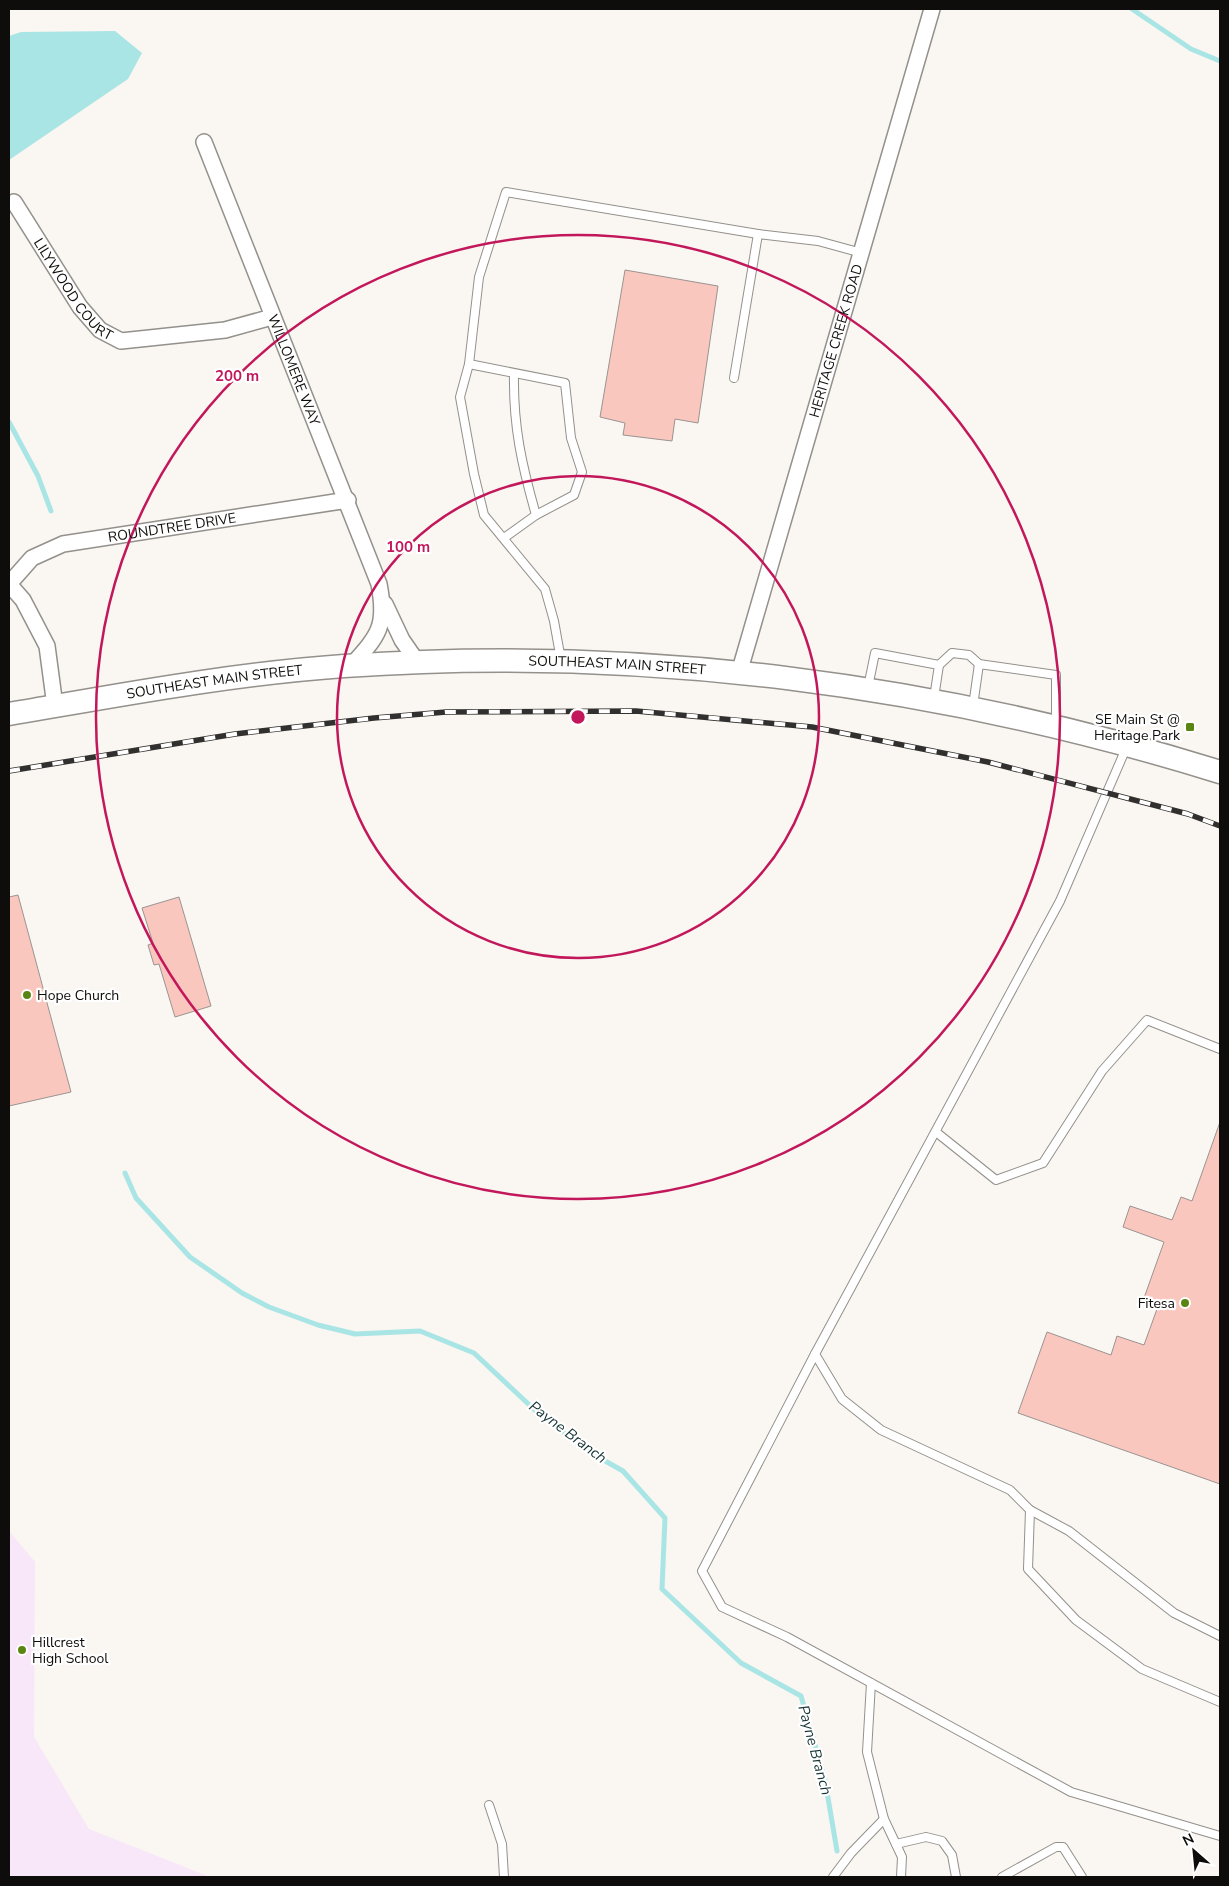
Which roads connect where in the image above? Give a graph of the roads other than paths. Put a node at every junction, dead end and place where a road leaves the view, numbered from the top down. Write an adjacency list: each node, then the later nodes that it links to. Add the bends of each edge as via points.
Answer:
1 (932, 9): 5 (street, HERITAGE CREEK ROAD)
2 (204, 142): 6 (street, WILLOMERE WAY)
3 (14, 202): 6 (street, LILYWOOD COURT, via 80,307 100,330 121,341 225,330)
4 (758, 234): 5 (lane, via 818,241); 7 (lane, via 506,192 479,277); 9 (lane)
5 (862, 253): 20 (street, HERITAGE CREEK ROAD)
6 (272, 317): 10 (street, WILLOMERE WAY)
7 (469, 364): 8 (lane); 12 (lane, via 460,397 474,474 484,515)
8 (514, 374): 11 (lane, via 516,438); 11 (lane, via 565,383 571,438 582,472 574,495)
9 (734, 378)
10 (348, 500): 13 (street, ROUNDTREE DRIVE, via 63,544 32,558); 14 (street, WILLOMERE WAY, via 380,584)
11 (536, 515): 12 (lane)
12 (504, 538): 15 (lane, via 544,589)
13 (9, 584): 23 (street, via 23,600 47,646)
14 (382, 599): 16 (street, WILLOMERE WAY, via 402,640); 19 (street, WILLOMERE WAY, via 383,619 374,640)
15 (562, 662): 16 (main road, SOUTHEAST MAIN STREET); 20 (main road, SOUTHEAST MAIN STREET)
16 (418, 663): 19 (main road, SOUTHEAST MAIN STREET)
17 (979, 664): 18 (lane, via 969,655 952,653); 24 (lane); 26 (lane, via 1056,675)
18 (939, 665): 21 (lane, via 875,653); 22 (lane)
19 (351, 666): 23 (main road, SOUTHEAST MAIN STREET, via 194,682)
20 (739, 672): 21 (main road, SOUTHEAST MAIN STREET)
21 (868, 689): 22 (main road, SOUTHEAST MAIN STREET)
22 (934, 700): 24 (main road, SOUTHEAST MAIN STREET)
23 (55, 706): 25 (main road, SOUTHEAST MAIN STREET)
24 (973, 708): 26 (main road, SOUTHEAST MAIN STREET)
25 (9, 714)
26 (1056, 726): 27 (main road, SOUTHEAST MAIN STREET)
27 (1128, 744): 28 (main road, SOUTHEAST MAIN STREET); 30 (lane, via 1060,901)
28 (1220, 772)
29 (1220, 1049): 30 (lane, via 1147,1020 1102,1072 1043,1163 996,1180)
30 (936, 1132): 31 (lane)
31 (815, 1354): 32 (lane, via 842,1399 881,1430 1010,1490); 34 (lane, via 702,1571 722,1607 787,1637)
32 (1030, 1510): 33 (lane, via 1068,1531 1174,1613); 35 (lane, via 1028,1569 1076,1620 1142,1669)
33 (1220, 1636)
34 (871, 1683): 37 (lane, via 867,1752); 38 (lane, via 1071,1792)
35 (1220, 1702)
36 (489, 1805): 40 (lane, via 502,1844)
37 (884, 1819): 39 (lane); 41 (lane)
38 (1220, 1836)
39 (896, 1844): 42 (lane, via 902,1857); 43 (lane, via 926,1837 942,1841 952,1856)
40 (504, 1877)
41 (833, 1877)
42 (901, 1877)
43 (956, 1877)
44 (1002, 1877): 45 (lane, via 1056,1847 1063,1847)
45 (1082, 1877)

